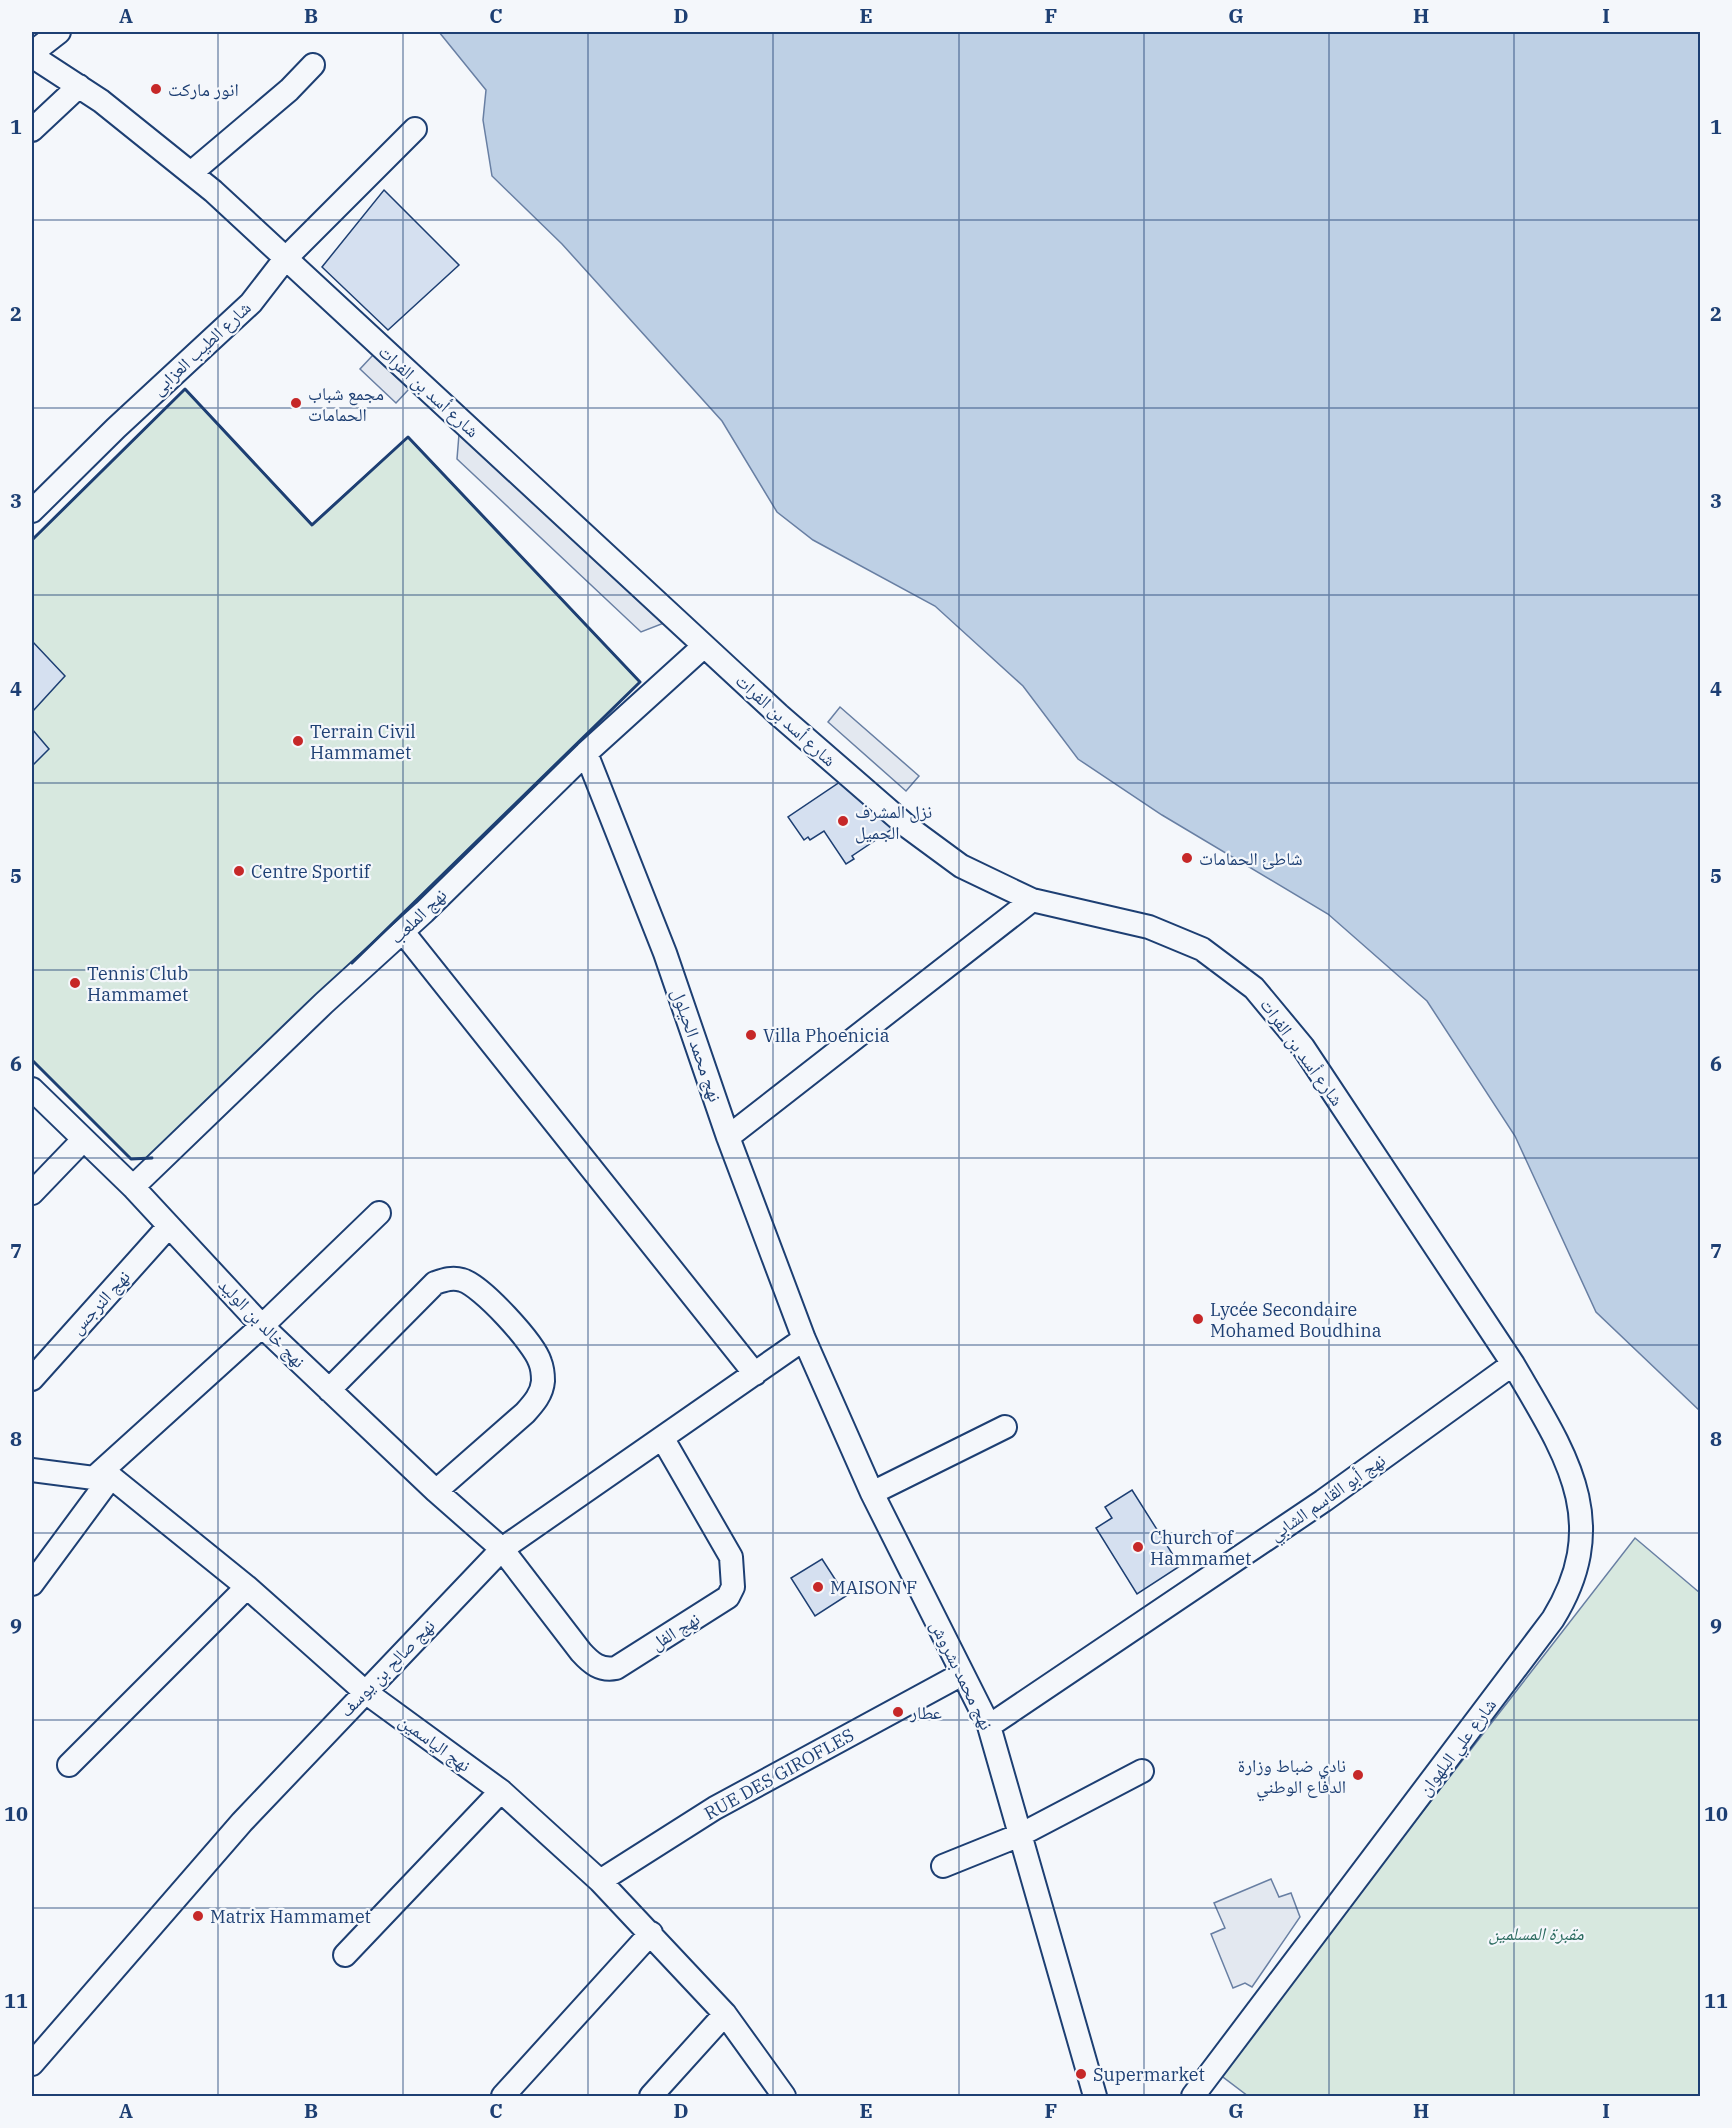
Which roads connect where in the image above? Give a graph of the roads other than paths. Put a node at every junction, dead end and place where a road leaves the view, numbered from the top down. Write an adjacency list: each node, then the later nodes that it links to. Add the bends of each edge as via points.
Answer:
1 (60, 32): 2 (street)
2 (32, 54): 4 (street, شارع أسد بن الفرات)
3 (313, 65): 7 (street)
4 (78, 86): 6 (street); 7 (street, شارع أسد بن الفرات)
5 (415, 129): 8 (street, شارع الطيب العزابى)
6 (32, 130)
7 (190, 173): 8 (street, شارع أسد بن الفرات)
8 (285, 259): 9 (street, شارع الطيب العزابى, via 251,303); 10 (street, شارع أسد بن الفرات)
9 (32, 511)
10 (704, 646): 11 (street, نهج الملعب); 12 (street, شارع أسد بن الفرات, via 908,827 961,866)
11 (586, 753): 13 (street, نهج الملعب); 15 (street, نهج محمد الحيلول, via 665,953)
12 (1032, 900): 15 (street); 23 (street, شارع أسد بن الفرات, via 1149,927 1202,949 1254,988 1303,1047)
13 (403, 932): 17 (street, نهج الملعب); 24 (street)
14 (32, 1089): 16 (street, نهج خالد بن الوليد)
15 (728, 1137): 22 (street, نهج محمد الحيلول)
16 (83, 1140): 17 (street, نهج خالد بن الوليد); 18 (street)
17 (133, 1187): 20 (street, نهج خالد بن الوليد)
18 (32, 1193)
19 (379, 1213): 21 (street)
20 (169, 1226): 21 (street, نهج خالد بن الوليد); 25 (street, نهج النرجس)
21 (262, 1326): 26 (street, نهج خالد بن الوليد); 30 (street)
22 (804, 1339): 24 (street, نهج صالح بن يوسف); 32 (street, نهج محمد بشروش)
23 (1513, 1364): 38 (street, نهج أبو القاسم الشابي, via 1303,1514); 53 (street, شارع علي البلهوان, via 1574,1480 1581,1538 1569,1593 1553,1620)
24 (755, 1374): 28 (street, نهج صالح بن يوسف)
25 (32, 1379)
26 (329, 1390): 31 (street, نهج خالد بن الوليد); 31 (street, via 435,1283 462,1280 484,1294 531,1346 540,1362 543,1381 537,1399 525,1413)
27 (1005, 1427): 32 (street)
28 (663, 1439): 33 (street, نهج صالح بن يوسف); 33 (street, نهج الفل, via 731,1557 734,1587 728,1597 616,1668 607,1669 589,1661 581,1652)
29 (32, 1470): 30 (street)
30 (103, 1478): 34 (street); 35 (street, نهج الياسمين)
31 (436, 1491): 33 (street, نهج خالد بن الوليد)
32 (872, 1493): 36 (street, نهج محمد بشروش)
33 (501, 1549): 37 (street, نهج صالح بن يوسف)
34 (32, 1584)
35 (247, 1587): 37 (street, نهج الياسمين); 39 (street)
36 (962, 1674): 38 (street, نهج محمد بشروش); 44 (street, RUE DES GIROFLES, via 715,1808)
37 (364, 1691): 41 (street, نهج الياسمين); 48 (street, نهج صالح بن يوسف, via 242,1822)
38 (989, 1726): 42 (street, نهج محمد بشروش)
39 (69, 1765)
40 (1142, 1771): 42 (street)
41 (501, 1791): 44 (street, نهج الياسمين); 46 (street)
42 (1020, 1835): 43 (street); 52 (street, نهج محمد بشروش)
43 (943, 1866)
44 (600, 1881): 45 (street, نهج الياسمين)
45 (651, 1933): 47 (street, نهج الياسمين); 49 (street)
46 (345, 1955)
47 (725, 2014): 50 (street); 51 (street, نهج الياسمين)
48 (32, 2064)
49 (503, 2097)
50 (651, 2097)
51 (784, 2097)
52 (1095, 2097)
53 (1193, 2097)

